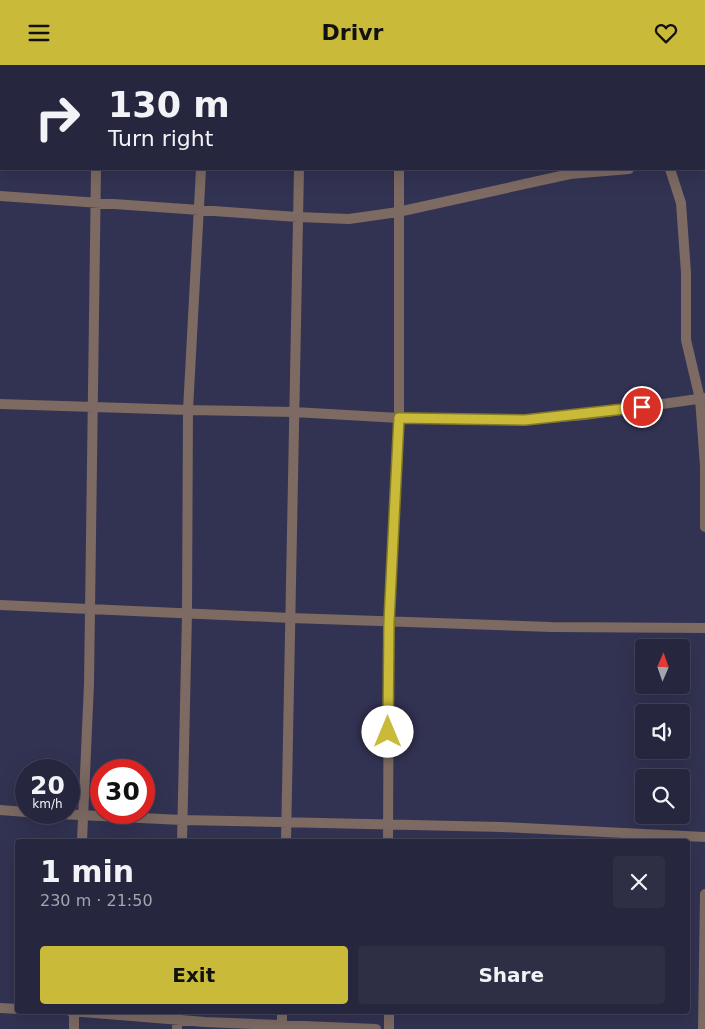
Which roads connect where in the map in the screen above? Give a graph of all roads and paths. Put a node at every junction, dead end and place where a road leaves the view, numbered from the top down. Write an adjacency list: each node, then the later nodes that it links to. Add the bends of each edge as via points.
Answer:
1 (96, 170): 9 (street)
2 (201, 170): 10 (street)
3 (300, 170): 12 (street)
4 (398, 170): 11 (street)
5 (609, 170): 7 (street)
6 (670, 170): 13 (street, via 681,203 686,340)
7 (570, 172): 11 (street)
8 (0, 196): 9 (street)
9 (95, 202): 10 (street); 15 (street)
10 (199, 210): 12 (street); 16 (street)
11 (398, 212): 12 (street, via 349,219); 18 (street)
12 (298, 217): 17 (street)
13 (703, 398): 18 (street, via 525,420); 19 (street)
14 (0, 404): 15 (street)
15 (92, 407): 16 (street); 21 (street)
16 (188, 410): 17 (street); 22 (street)
17 (294, 411): 18 (street); 23 (street)
18 (399, 418): 24 (street)
19 (705, 527)
20 (0, 605): 21 (street)
21 (89, 609): 22 (street); 29 (street)
22 (187, 614): 23 (street); 30 (street)
23 (291, 619): 24 (street); 31 (street)
24 (389, 622): 25 (street); 32 (street)
25 (705, 627)
26 (0, 810): 27 (street)
27 (15, 811)
28 (80, 815): 29 (street)
29 (83, 815): 30 (street); 34 (street)
30 (182, 819): 31 (street); 35 (street)
31 (286, 823): 32 (street); 36 (street)
32 (388, 825): 33 (street); 37 (street)
33 (705, 837)
34 (82, 839)
35 (182, 839)
36 (286, 839)
37 (388, 839)
38 (705, 894): 50 (street)
39 (0, 1009): 40 (street)
40 (15, 1009)
41 (74, 1014): 47 (street)
42 (109, 1014): 45 (street)
43 (282, 1014): 46 (street)
44 (389, 1014): 49 (street)
45 (178, 1020): 46 (street)
46 (282, 1027): 48 (street)
47 (74, 1029)
48 (376, 1029)
49 (389, 1029)
50 (703, 1029)

